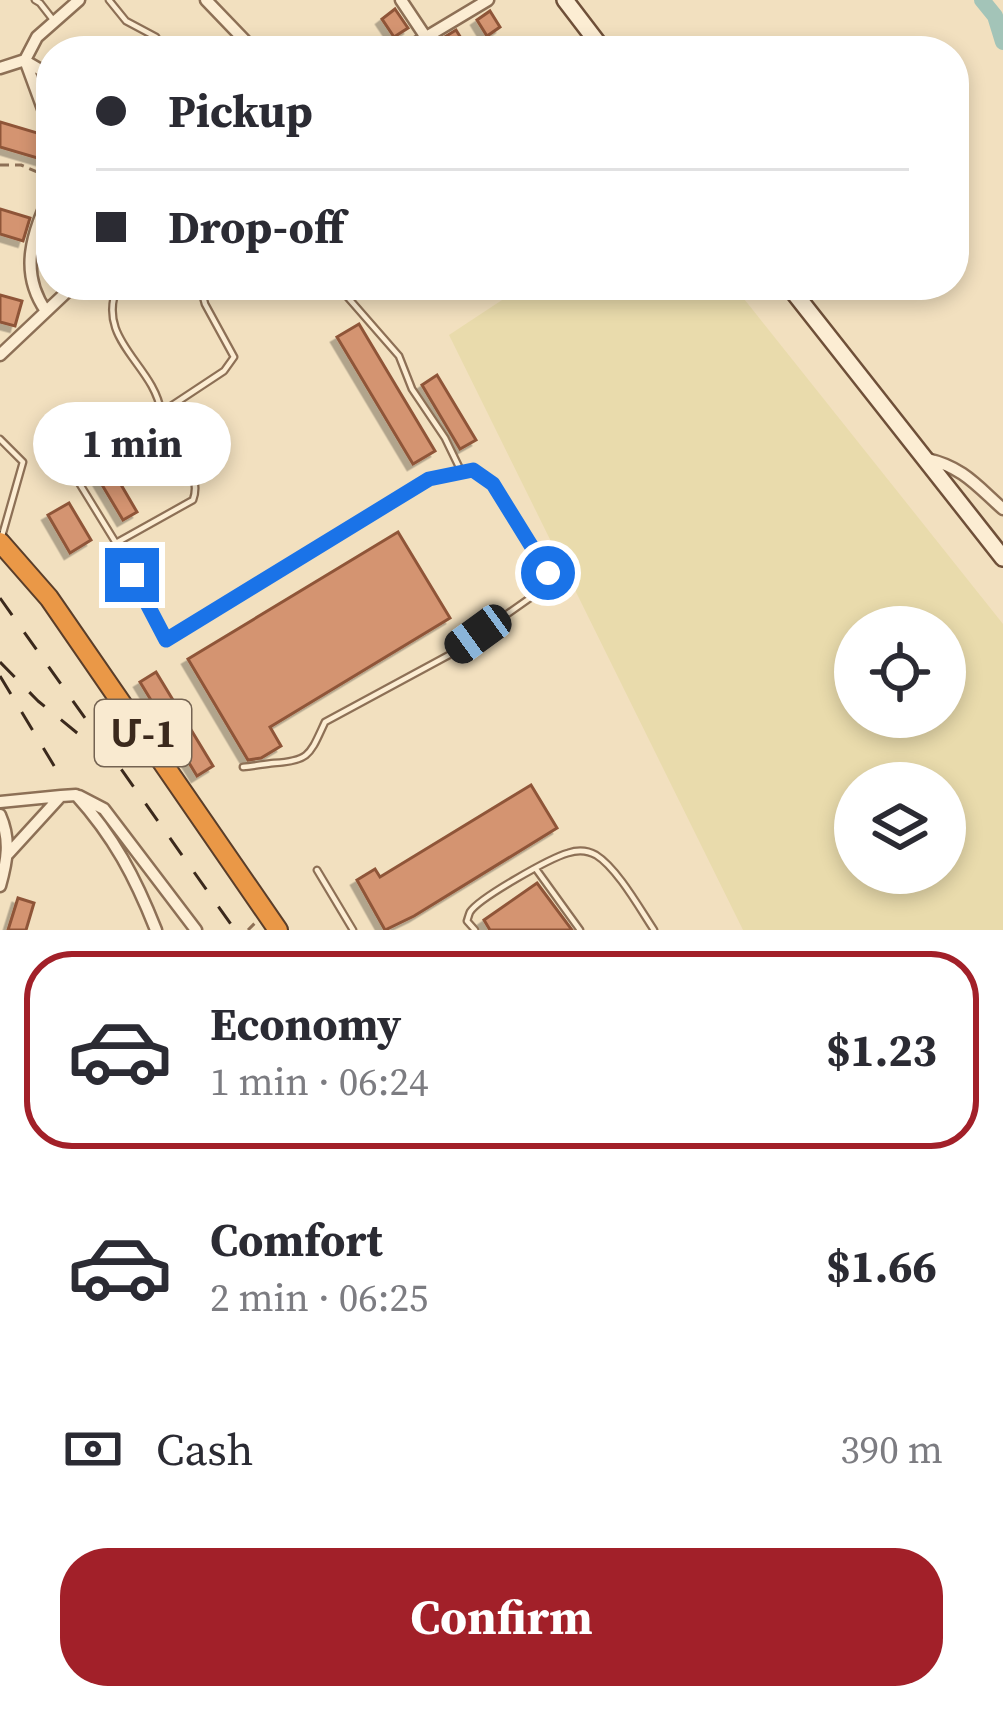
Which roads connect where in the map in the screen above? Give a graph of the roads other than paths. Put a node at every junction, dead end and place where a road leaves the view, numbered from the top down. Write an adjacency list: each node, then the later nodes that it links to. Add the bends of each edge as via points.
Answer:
1 (34, 0): 8 (lane)
2 (79, 0): 8 (street)
3 (109, 0): 10 (lane)
4 (206, 0): 11 (street)
5 (400, 0): 12 (street)
6 (488, 0): 12 (street)
7 (565, 0): 13 (street)
8 (54, 21): 9 (street)
9 (39, 36)
10 (152, 36)
11 (241, 36)
12 (425, 36)
13 (593, 36)
14 (36, 41): 15 (street)
15 (25, 60): 16 (street); 17 (street); 18 (street)
16 (36, 67)
17 (0, 68)
18 (36, 90)
19 (36, 226): 20 (street)
20 (36, 296)
21 (39, 300): 27 (street)
22 (58, 300): 27 (street)
23 (112, 300): 29 (lane, via 123,345)
24 (204, 300): 29 (lane, via 234,357)
25 (350, 300): 32 (lane, via 399,356)
26 (800, 300): 31 (street)
27 (46, 311): 28 (street)
28 (0, 355)
29 (162, 412): 35 (lane, via 160,432 195,476 194,500); 35 (lane, via 73,473)
30 (0, 439): 34 (lane, via 23,462)
31 (926, 459): 33 (street, via 965,474); 36 (street)
32 (461, 471): 35 (lane, via 429,479 166,640); 37 (lane, via 493,484 548,573 547,586 449,656 325,722 301,760)
33 (1003, 509)
34 (0, 542): 48 (highway, Մ-1, via 49,598)
35 (116, 543)
36 (1003, 558)
37 (243, 767)
38 (76, 795): 39 (street); 46 (street, via 131,869); 47 (street, via 104,808)
39 (61, 796): 40 (street); 42 (street)
40 (0, 802)
41 (0, 815): 42 (street)
42 (8, 854): 45 (street)
43 (536, 868): 50 (lane, via 471,910 467,921); 51 (lane); 52 (lane, via 571,851 597,856)
44 (317, 871): 49 (lane)
45 (0, 886)
46 (155, 930)
47 (196, 930)
48 (278, 930)
49 (353, 930)
50 (475, 930)
51 (580, 930)
52 (654, 930)

